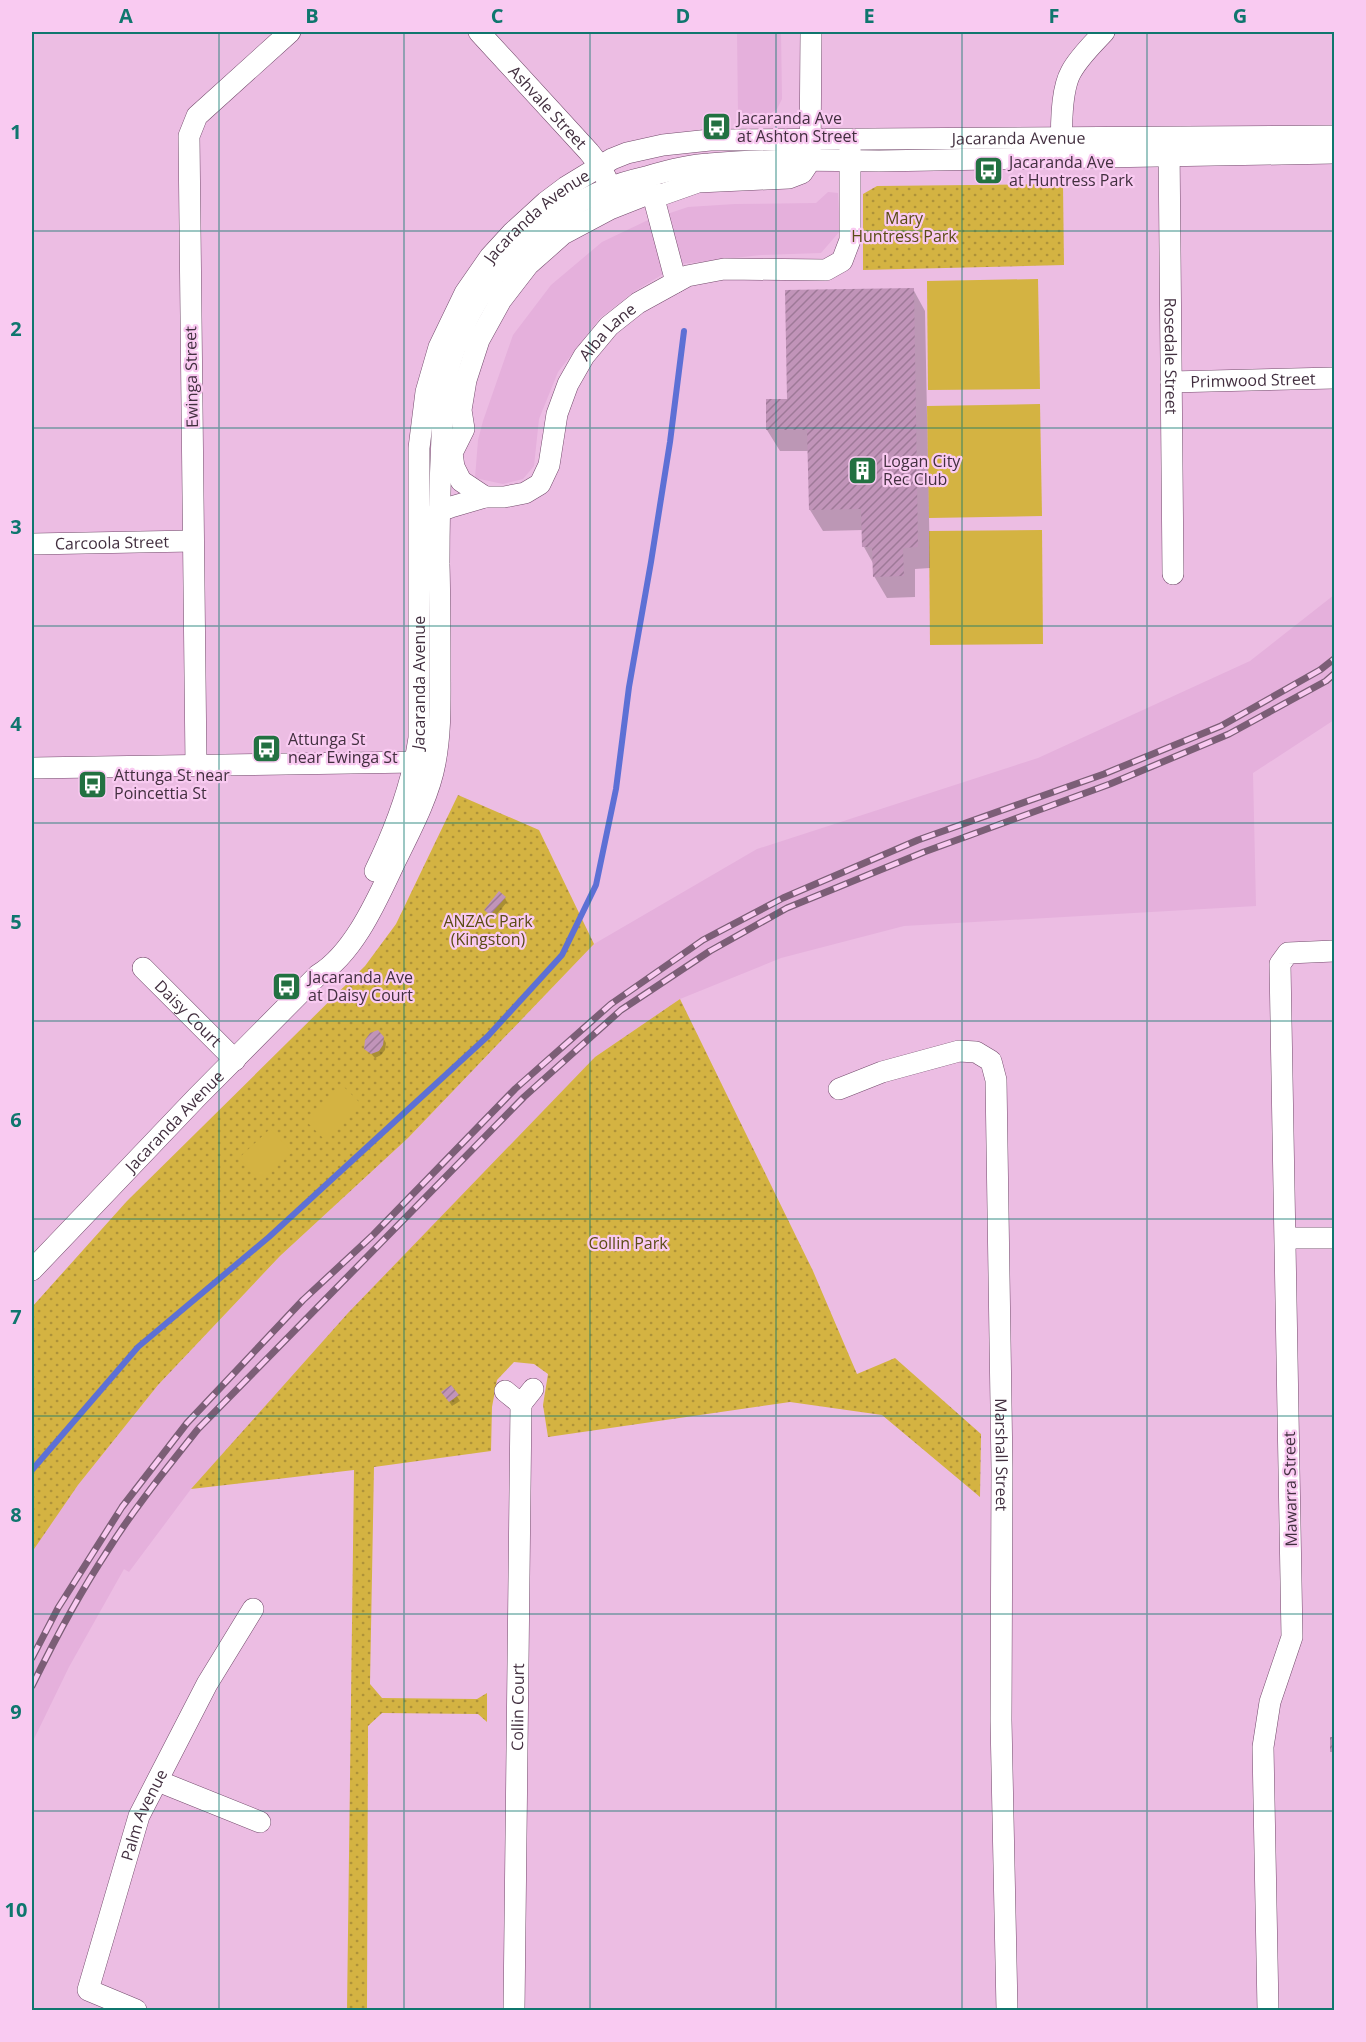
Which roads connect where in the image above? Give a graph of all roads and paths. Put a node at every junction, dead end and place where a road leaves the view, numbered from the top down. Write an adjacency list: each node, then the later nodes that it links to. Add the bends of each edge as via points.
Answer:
1 (290, 32): 23 (street, Ewinga Street, via 197,117 189,136)
2 (479, 32): 14 (street, Ashvale Street)
3 (811, 32): 7 (street)
4 (1104, 32): 6 (street, via 1067,80)
5 (1335, 136): 9 (street, Jacaranda Avenue)
6 (1062, 137): 8 (street, Jacaranda Avenue); 9 (street, Jacaranda Avenue); 11 (street)
7 (810, 138): 8 (street, Jacaranda Avenue); 12 (street); 14 (street, Jacaranda Avenue, via 684,142 627,153)
8 (850, 138): 13 (street, Alba Lane)
9 (1169, 146): 10 (street, Jacaranda Avenue); 11 (street, Jacaranda Avenue); 19 (street, Rosedale Street)
10 (1335, 153)
11 (1062, 158): 13 (street, Jacaranda Avenue)
12 (810, 160): 13 (street, Jacaranda Avenue); 15 (street, Jacaranda Avenue, via 708,164); 16 (street, via 802,173 789,178 698,182)
13 (850, 160): 17 (street, Alba Lane, via 850,240 842,261 826,270 724,269)
14 (600, 166): 15 (street, Ashvale Street); 26 (street, Jacaranda Avenue, via 546,202 490,257 465,292 439,346 426,392 419,448)
15 (611, 187): 20 (street, Jacaranda Avenue, via 546,222 510,254 484,289 450,362 444,401)
16 (653, 195): 17 (street); 20 (street, via 610,209 563,234 528,264 478,340 465,380 461,410 464,429)
17 (676, 282): 21 (street, Alba Lane, via 631,309 584,356 557,414 549,465 540,484 525,493)
18 (1335, 378): 19 (street, Primwood Street)
19 (1171, 382): 25 (street, Rosedale Street)
20 (447, 453): 21 (street, via 461,481); 22 (street, Jacaranda Avenue)
21 (486, 497): 22 (street, Alba Lane)
22 (439, 511): 26 (street, via 428,537 429,581); 27 (street, Jacaranda Avenue, via 440,723)
23 (193, 541): 24 (street, Carcoola Street); 28 (street, Ewinga Street)
24 (32, 543)
25 (1173, 574)
26 (419, 611): 27 (street, Jacaranda Avenue)
27 (425, 764): 28 (street); 32 (street, Jacaranda Avenue, via 421,804 357,934 330,968 318,975)
28 (195, 765): 29 (street)
29 (32, 768)
30 (1335, 951): 35 (street, Mawarra Street, via 1295,952 1280,964)
31 (143, 968): 32 (street, Daisy Court)
32 (235, 1060): 36 (street, Jacaranda Avenue)
33 (840, 1089): 43 (street, Marshall Street, via 882,1072 959,1051 976,1052 991,1061 996,1080)
34 (1335, 1238): 35 (street)
35 (1286, 1239): 44 (street, Mawarra Street, via 1292,1637 1270,1702 1263,1747)
36 (32, 1270)
37 (520, 1395): 42 (street, Collin Court)
38 (253, 1609): 39 (street, Palm Avenue, via 207,1684)
39 (158, 1781): 40 (street); 41 (street, Palm Avenue, via 139,1816 88,1990)
40 (260, 1822)
41 (136, 2010)
42 (514, 2010)
43 (1007, 2010)
44 (1268, 2010)

